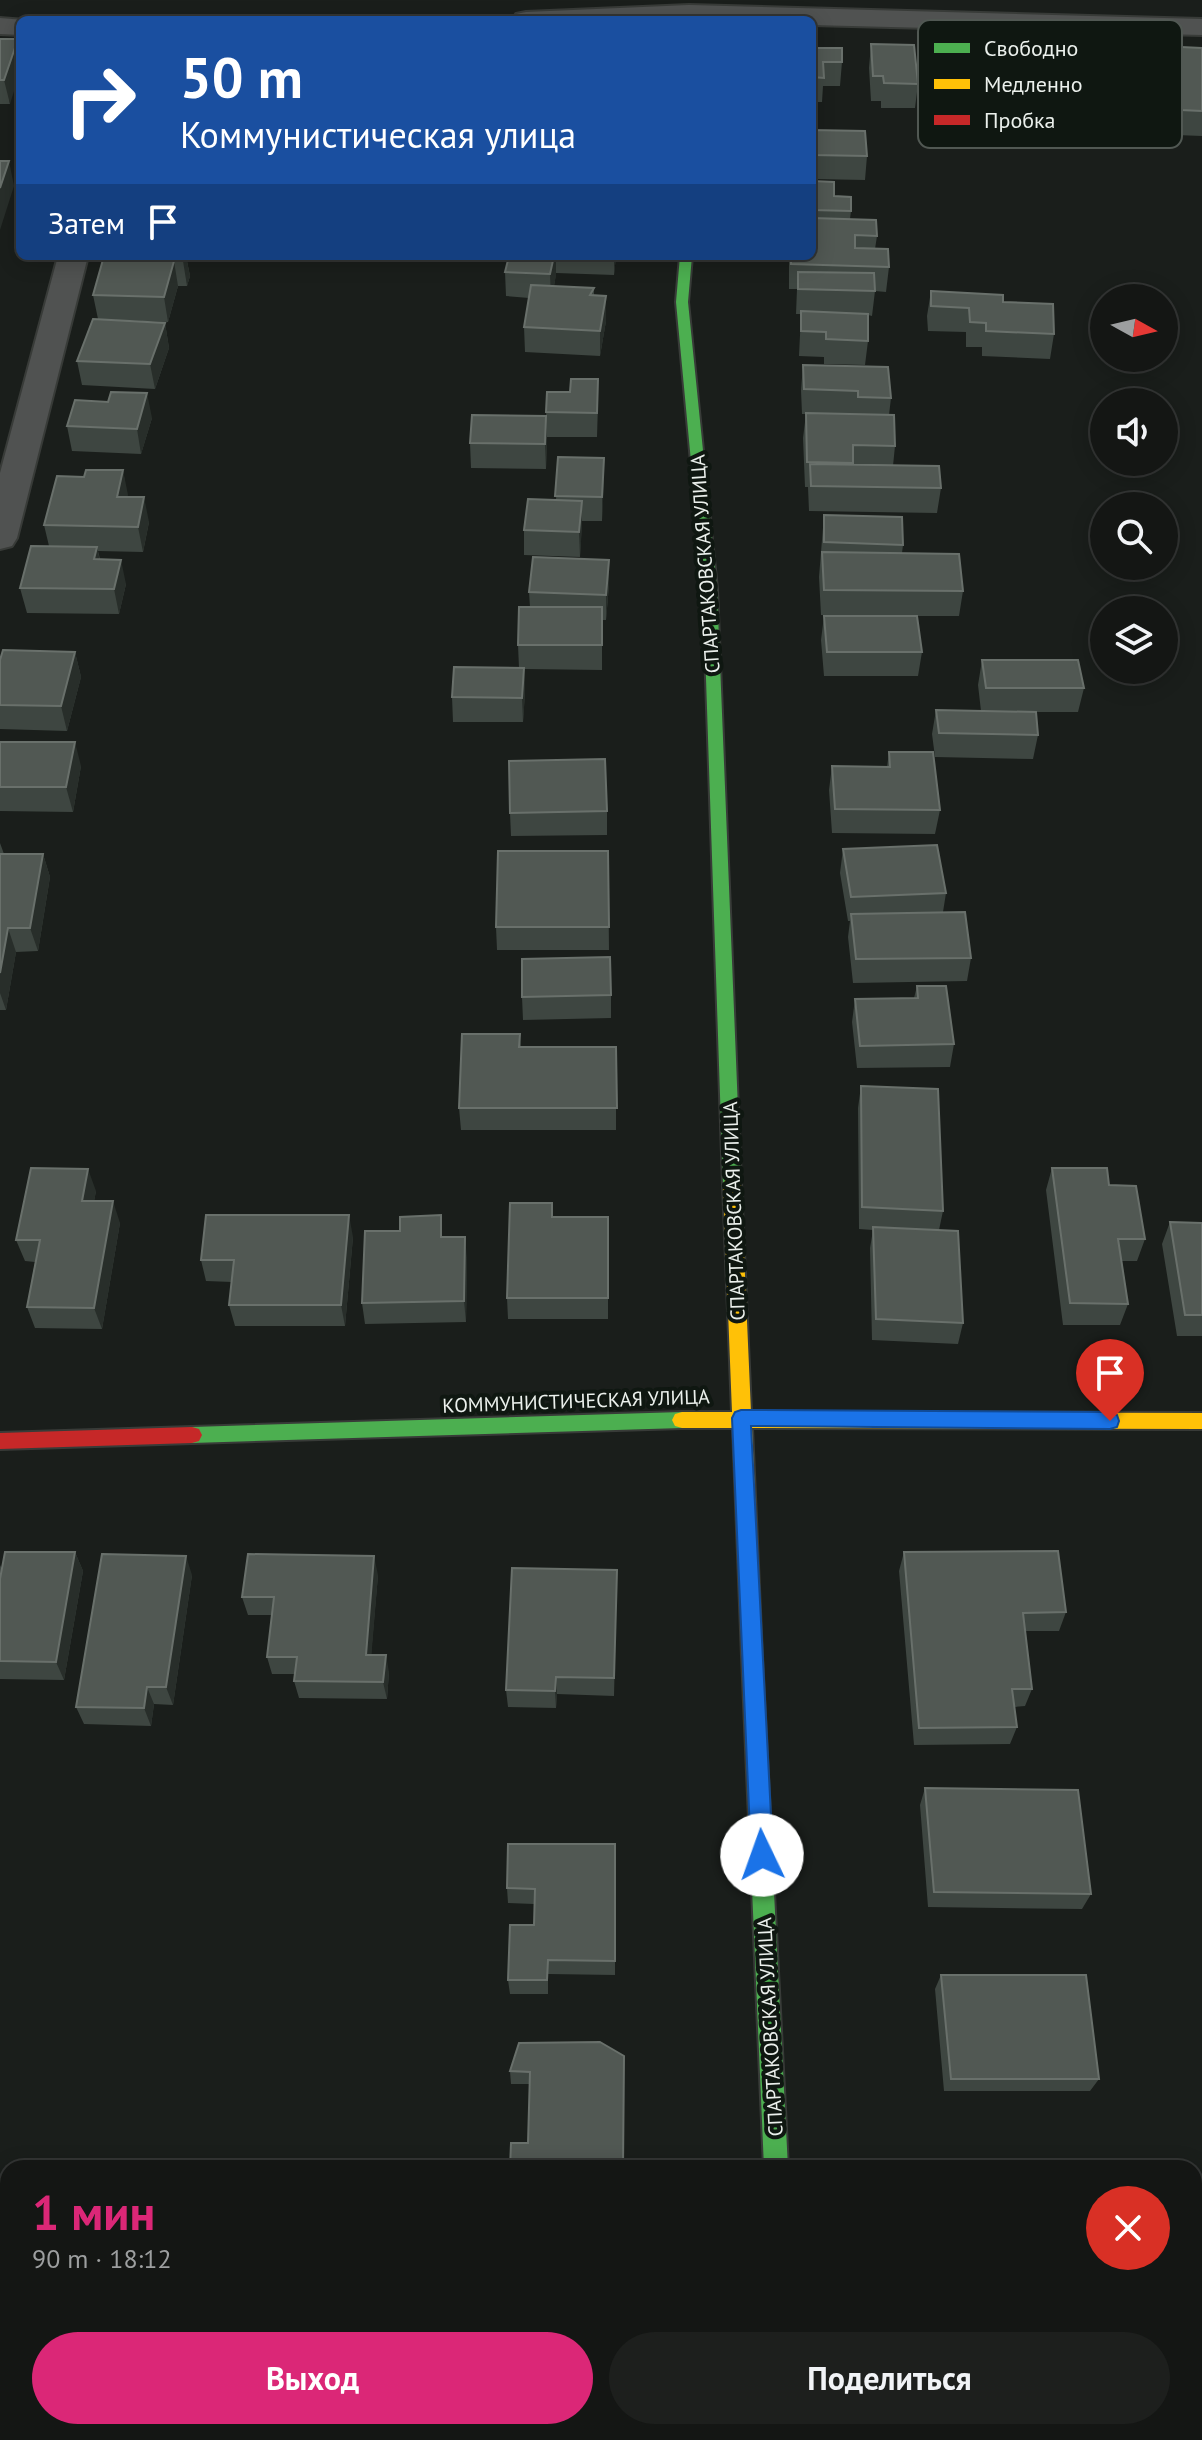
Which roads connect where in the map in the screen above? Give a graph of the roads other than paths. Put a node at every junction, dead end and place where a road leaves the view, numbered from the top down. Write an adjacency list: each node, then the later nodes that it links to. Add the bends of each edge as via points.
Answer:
1 (688, 11): 2 (street); 3 (street)
2 (598, 16)
3 (977, 20)
4 (1182, 26): 5 (street)
5 (1202, 27)
6 (72, 260): 8 (street)
7 (686, 260): 9 (street, СПАРТАКОВСКАЯ УЛИЦА, via 682,302 710,589)
8 (0, 538)
9 (741, 1418): 10 (street, КОММУНИСТИЧЕСКАЯ УЛИЦА); 11 (street, КОММУНИСТИЧЕСКАЯ УЛИЦА); 12 (street, СПАРТАКОВСКАЯ УЛИЦА)
10 (1202, 1421)
11 (0, 1441)
12 (776, 2160)

